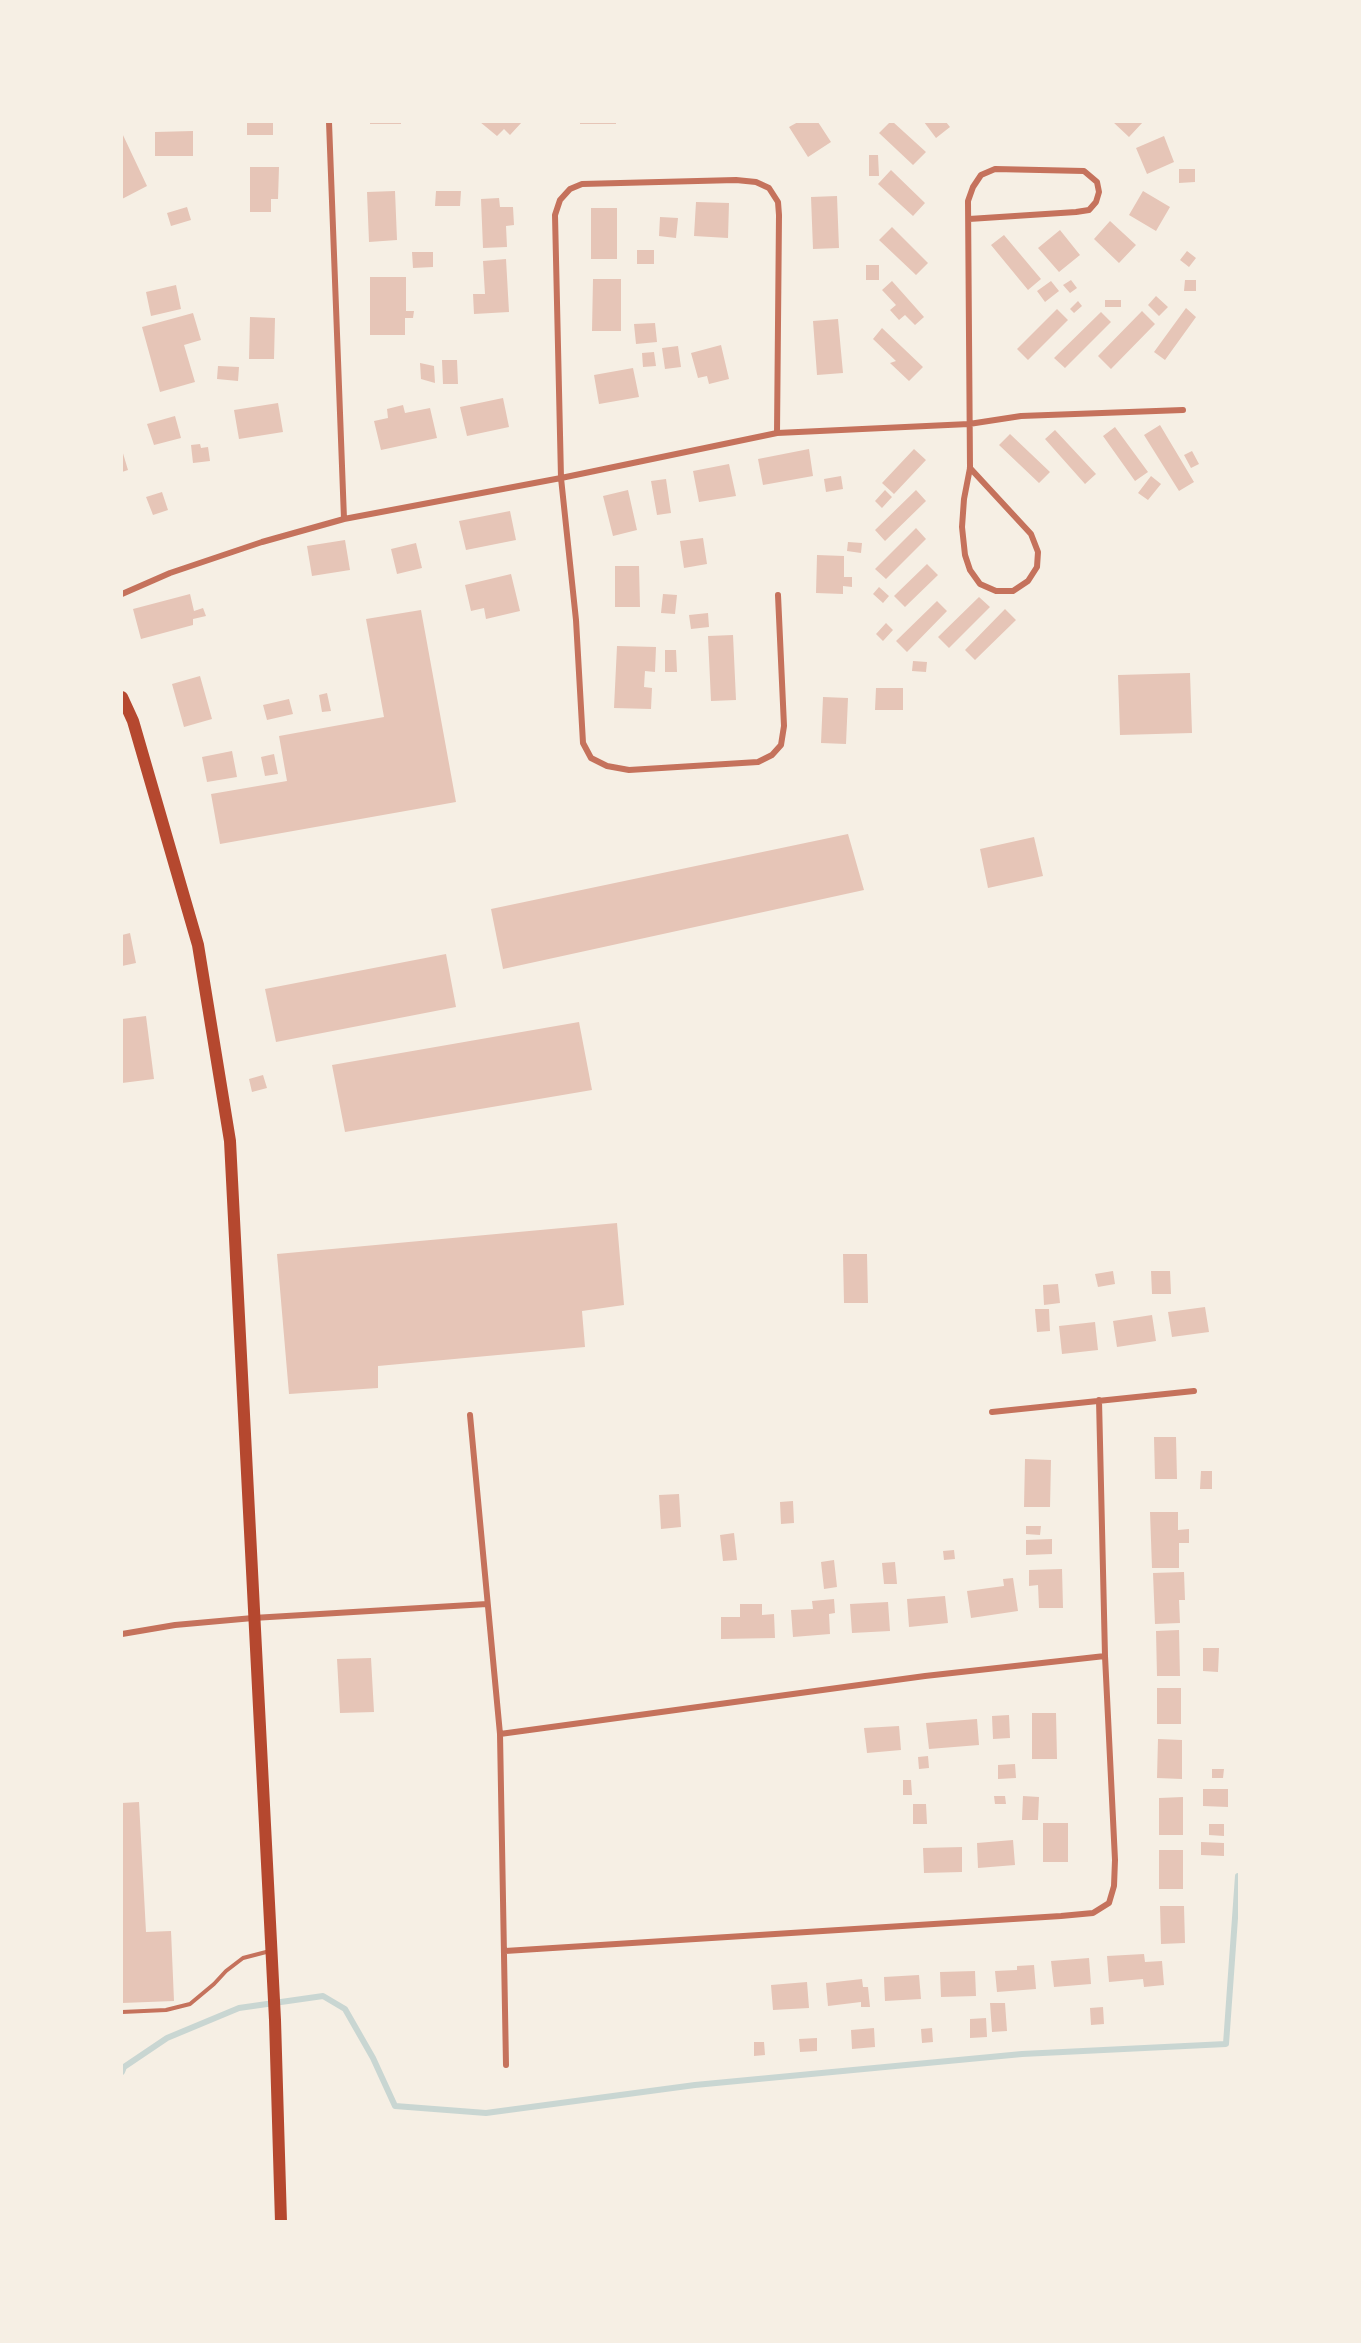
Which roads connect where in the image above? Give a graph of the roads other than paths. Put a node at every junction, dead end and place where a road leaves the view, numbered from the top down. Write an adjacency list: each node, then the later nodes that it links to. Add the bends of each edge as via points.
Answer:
1 (328, 122): 8 (street)
2 (969, 219): 2 (street, via 1089,210 1096,202 1096,182 1084,171 995,169 981,175 973,187 968,201); 4 (street)
3 (1183, 410): 4 (street, via 1021,416)
4 (969, 424): 5 (street); 6 (street)
5 (777, 433): 7 (street); 7 (street, via 779,215 778,202 769,188 736,180 582,184 570,189 560,200 555,215)
6 (970, 468): 6 (street, via 962,527 970,570 980,584 996,591 1013,591 1028,581 1038,552 1031,534)
7 (561, 478): 8 (street); 10 (street, via 576,620 583,743 591,758 629,770 758,762 772,755 781,745 784,726)
8 (344, 519): 9 (street, via 170,573)
9 (122, 594)
10 (778, 595)
11 (122, 697): 17 (main road, via 133,721 198,945 230,1141)
12 (1194, 1391): 13 (street)
13 (1099, 1400): 14 (street); 19 (street)
14 (992, 1412)
15 (470, 1415): 16 (street)
16 (488, 1604): 17 (street); 20 (street)
17 (253, 1618): 18 (street); 21 (main road)
18 (122, 1634)
19 (1105, 1656): 20 (street, via 925,1676); 22 (street, via 1114,1877 1108,1903 1093,1913)
20 (500, 1734): 22 (street)
21 (271, 1951): 23 (lane, via 243,1958 190,2004 166,2010); 25 (main road)
22 (505, 1951): 24 (street)
23 (122, 2012)
24 (506, 2065)
25 (281, 2222)

